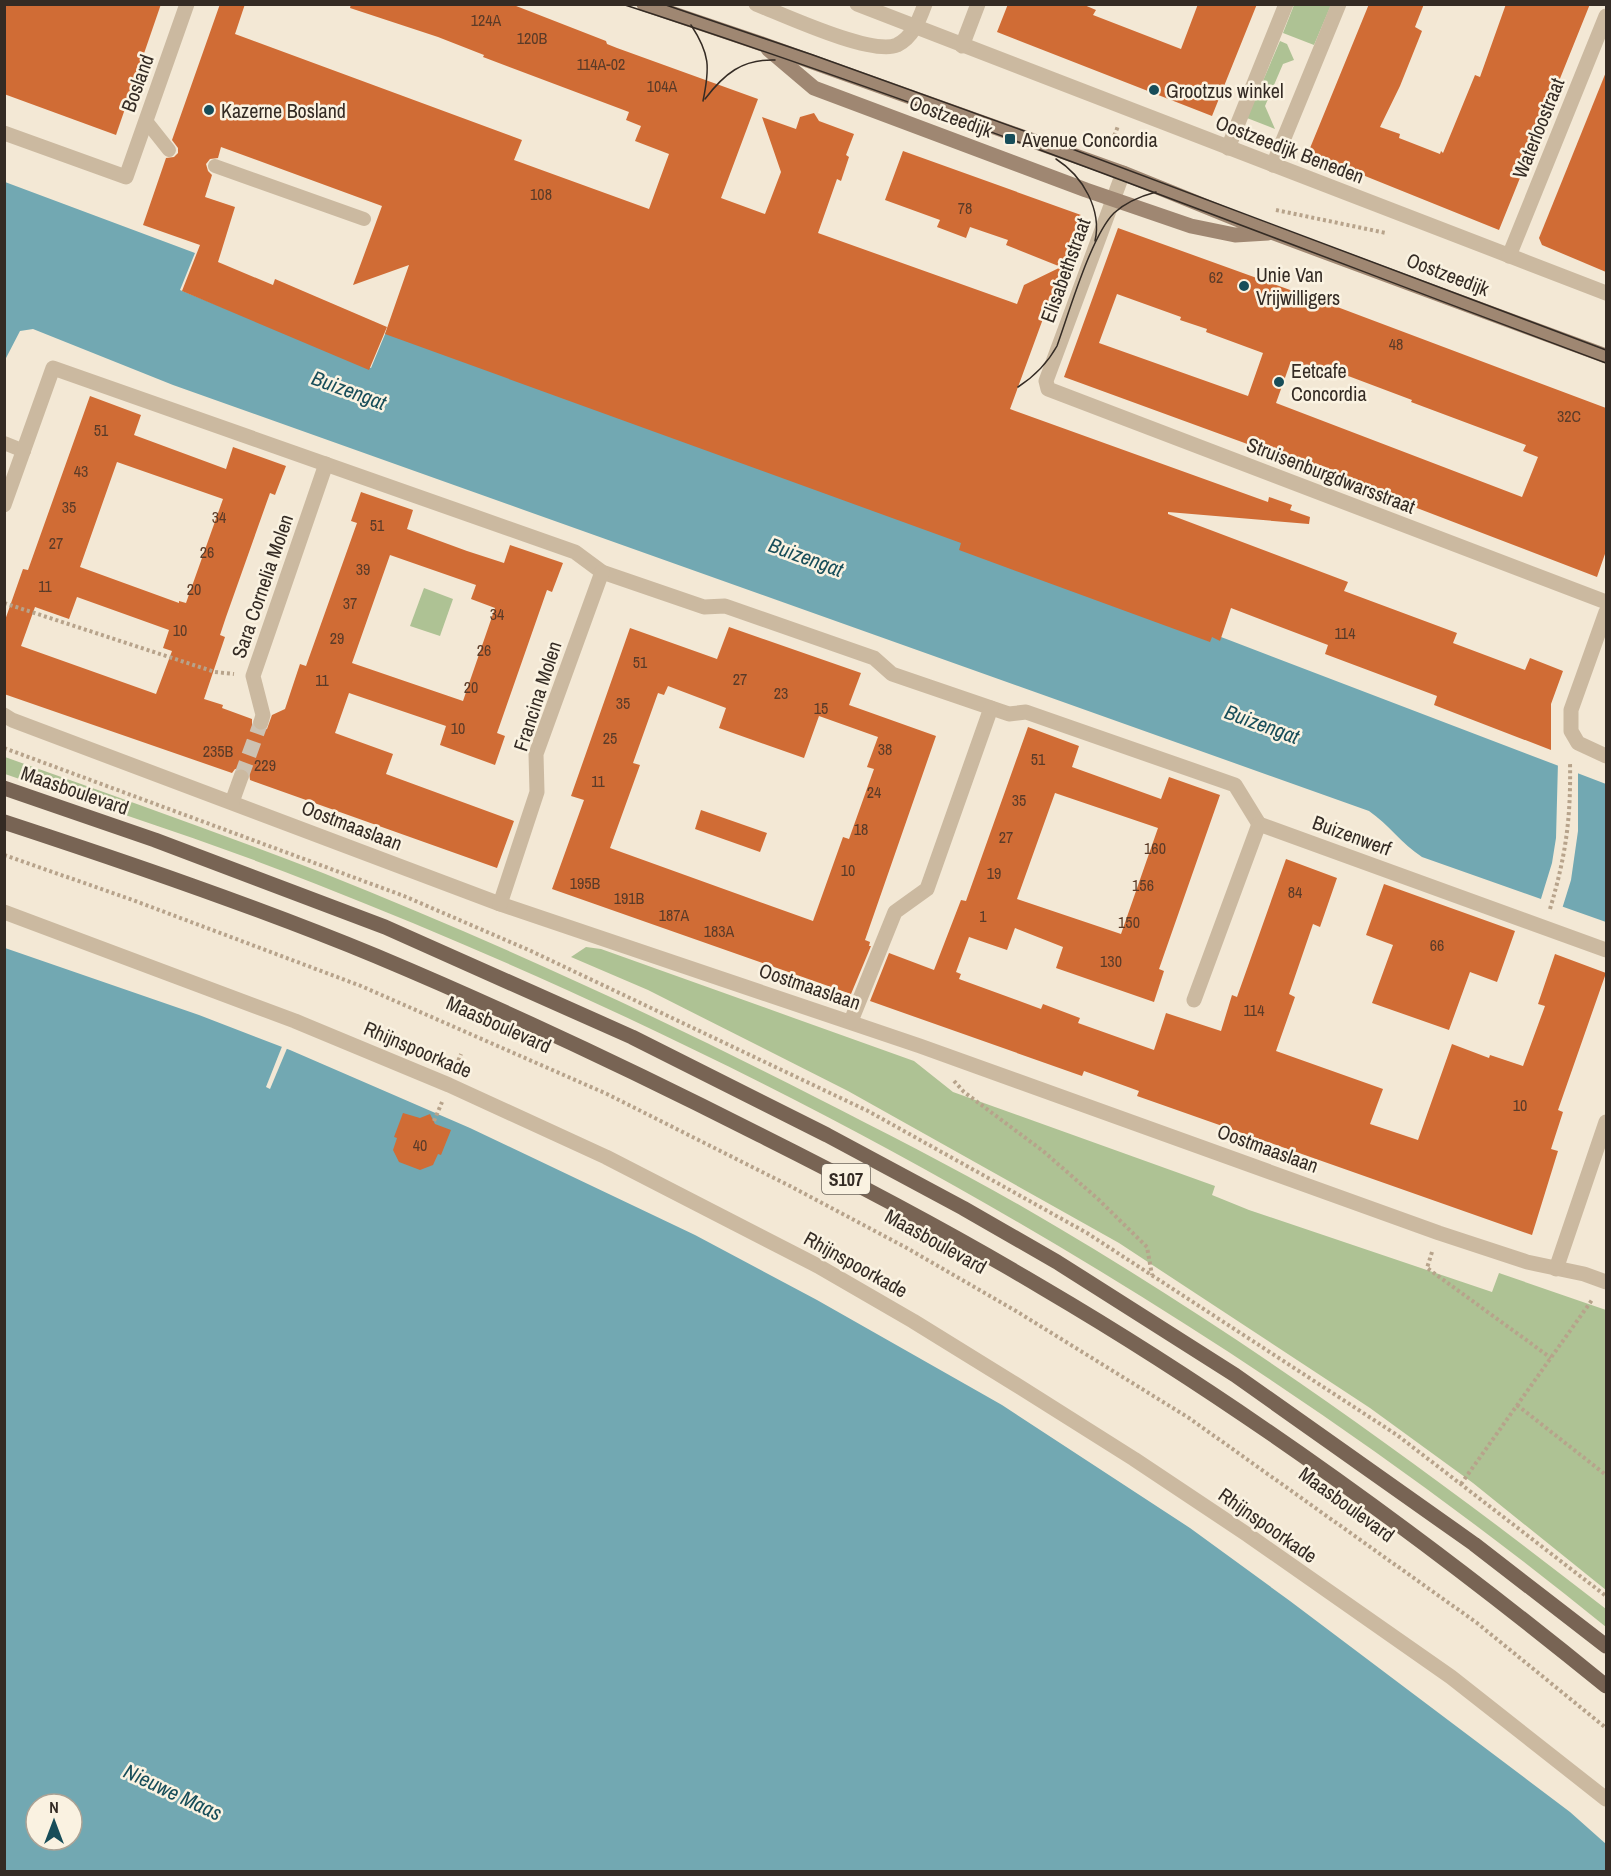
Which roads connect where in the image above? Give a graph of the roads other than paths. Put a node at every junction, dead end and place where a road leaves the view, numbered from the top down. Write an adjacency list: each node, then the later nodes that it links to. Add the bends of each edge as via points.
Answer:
1 (187, 4): 13 (street, Bosland)
2 (644, 4): 11 (street, Oostzeedijk)
3 (756, 4): 10 (street, via 866,45 893,46)
4 (857, 4): 10 (street, Oostzeedijk Beneden)
5 (925, 4): 10 (street)
6 (978, 4): 12 (street)
7 (1286, 4): 15 (street)
8 (1339, 4): 17 (street)
9 (1606, 15): 23 (street, Waterloostraat)
10 (916, 27): 12 (street, Oostzeedijk Beneden)
11 (765, 45): 19 (street, Oostzeedijk); 20 (street, Oostzeedijk, via 814,88)
12 (962, 46): 15 (street, Oostzeedijk Beneden)
13 (146, 121): 14 (street, Bosland, via 126,177); 16 (lane)
14 (4, 133)
15 (1228, 148): 17 (street, Oostzeedijk Beneden)
16 (169, 150)
17 (1273, 165): 23 (street, Oostzeedijk Beneden)
18 (215, 166): 21 (lane)
19 (1123, 173): 20 (street, Elisabethstraat); 22 (street, Oostzeedijk)
20 (1113, 200): 22 (street, Oostzeedijk, via 1213,231 1235,235); 26 (street, Elisabethstraat)
21 (364, 219)
22 (1274, 232): 25 (street, Oostzeedijk)
23 (1509, 256): 24 (street, Oostzeedijk Beneden)
24 (1606, 293)
25 (1606, 356)
26 (1046, 381): 32 (street, Struisenburgdwarsstraat, via 1048,389)
27 (4, 444): 28 (lane)
28 (24, 451): 29 (street, via 53,368); 30 (street)
29 (326, 464): 31 (street, via 575,552); 36 (street, Sara Cornelia Molen, via 253,676 263,715)
30 (4, 505)
31 (602, 572): 34 (street, via 704,607 725,606 874,658 892,674); 43 (street, Francina Molen, via 536,753 537,792)
32 (1606, 602)
33 (1606, 612): 37 (street, via 1570,710 1571,730 1578,743)
34 (991, 708): 42 (street, via 1009,714 1026,712 1234,785); 47 (street, via 927,889 895,912)
35 (4, 715): 40 (street, Oostmaaslaan)
36 (261, 722)
37 (1606, 756)
38 (241, 777): 40 (street)
39 (4, 788): 51 (main road, Maasboulevard / S107, via 385,927 632,1037 848,1146 1057,1262 1225,1368 1474,1544)
40 (232, 802): 43 (street, Oostmaaslaan)
41 (4, 822): 52 (main road, Maasboulevard / S107, via 151,871 375,956 637,1074 918,1217 1044,1288 1248,1418 1455,1566)
42 (1259, 824): 45 (street, Buizenwerf); 46 (street)
43 (500, 904): 47 (street, Oostmaaslaan)
44 (4, 912): 53 (street, Rhijnspoorkade, via 448,1084 606,1157 818,1266 1015,1384 1248,1535 1451,1677)
45 (1606, 950)
46 (1194, 1000)
47 (850, 1022): 49 (street, Oostmaaslaan, via 1439,1233)
48 (1606, 1122): 49 (street)
49 (1556, 1269): 50 (street, Oostmaaslaan)
50 (1606, 1282)
51 (1606, 1646)
52 (1606, 1686)
53 (1606, 1799)

